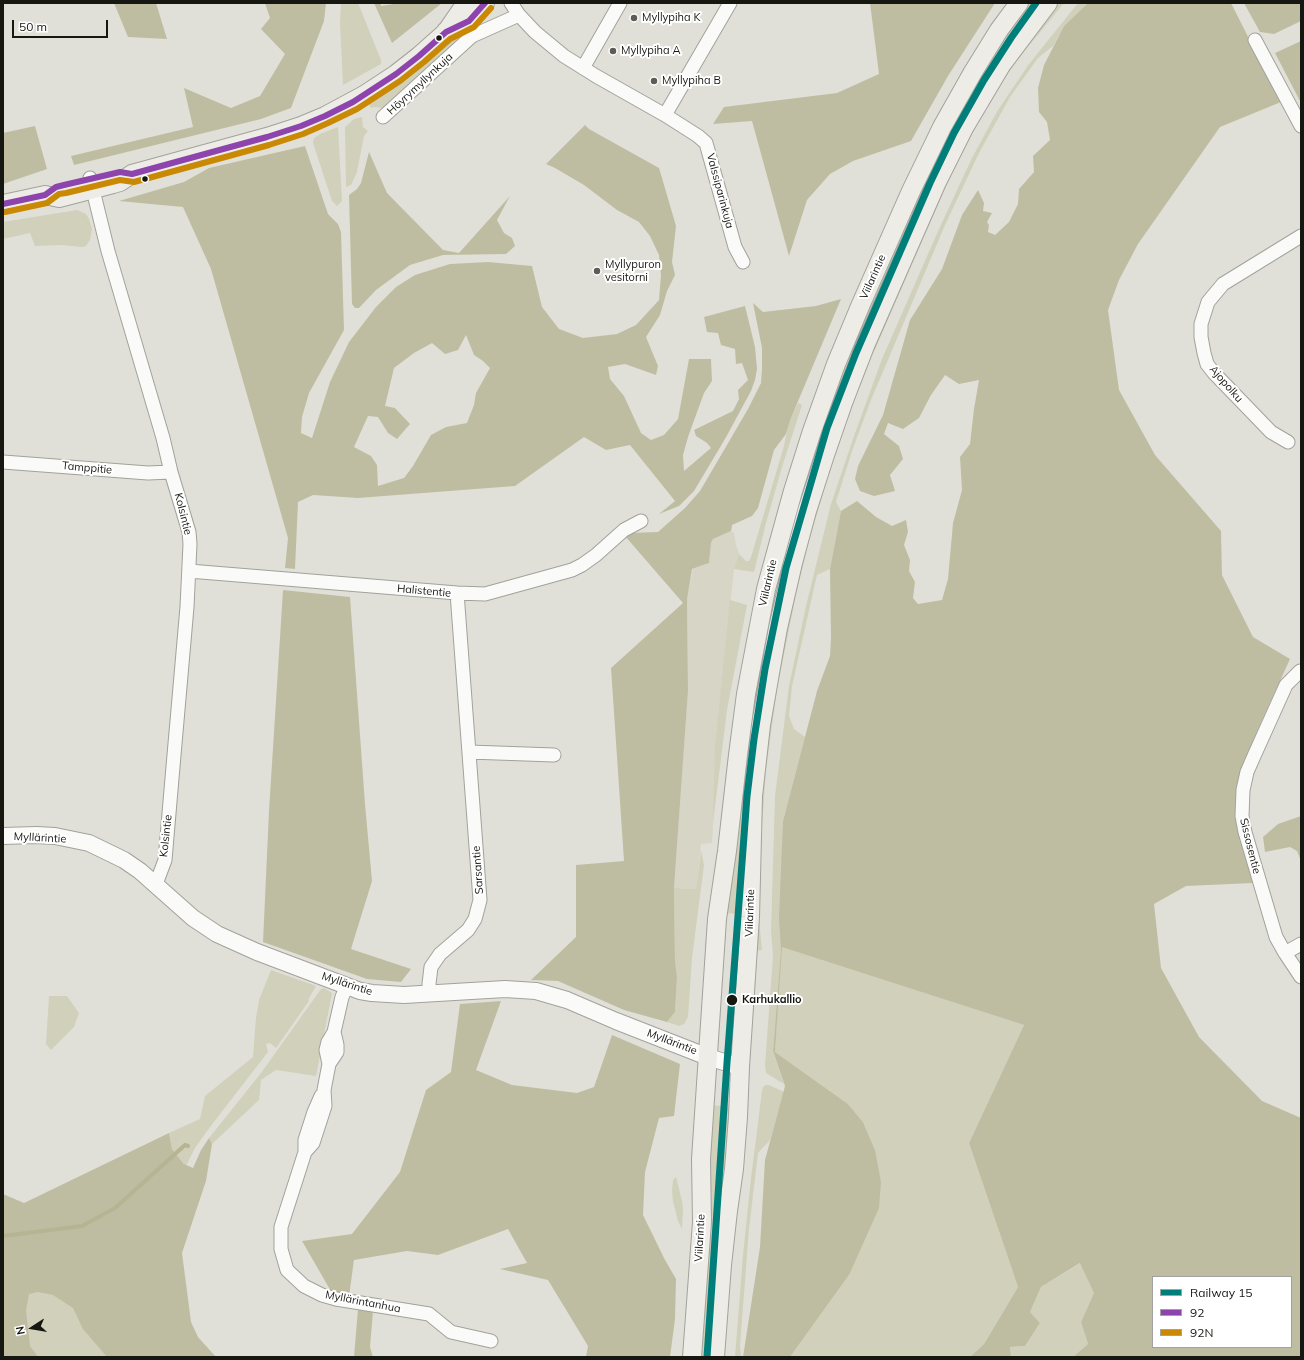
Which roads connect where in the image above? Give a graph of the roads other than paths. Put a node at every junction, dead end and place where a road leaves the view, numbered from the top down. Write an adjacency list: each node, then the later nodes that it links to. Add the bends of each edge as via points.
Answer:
1 (466, 3): 9 (main road)
2 (485, 3): 9 (main road, via 469,21)
3 (510, 3): 8 (street, Valssiparinkuja)
4 (620, 3): 11 (street)
5 (730, 3): 12 (street)
6 (1019, 3): 35 (main road, Viilarintie, via 973,72 942,127 911,191 836,364 792,491 766,589 746,694 717,919)
7 (1048, 3): 36 (main road, Viilarintie, via 1002,64 952,151 865,346 807,511 778,628 761,725 753,796 750,917)
8 (519, 15): 11 (street, Valssiparinkuja, via 535,32); 13 (street, Höyrymyllynkuja, via 472,36)
9 (446, 32): 15 (main road, via 396,74 353,102 325,116 267,137 132,174 120,172)
10 (1255, 40): 14 (street)
11 (583, 68): 12 (street, Valssiparinkuja)
12 (665, 115): 18 (street, Valssiparinkuja, via 706,143 735,247)
13 (383, 117)
14 (1301, 126)
15 (91, 184): 16 (main road, via 56,187 45,195); 21 (street, Kolsintie)
16 (3, 204)
17 (1301, 236): 19 (street, Ajopolku, via 1223,284 1208,302 1201,324 1204,353 1214,373 1271,432)
18 (743, 262)
19 (1288, 442)
20 (3, 462): 21 (street, Tamppitie, via 148,473)
21 (171, 472): 23 (street, Kolsintie, via 189,532)
22 (641, 521): 24 (street, Halistentie, via 624,530 596,555 572,570 485,594)
23 (189, 571): 24 (street, Halistentie); 29 (street, Kolsintie, via 165,860)
24 (457, 594): 26 (street, Sarsantie)
25 (1300, 671): 31 (street, Sissosentie, via 1286,685 1254,756 1247,772 1242,802 1245,832 1276,937)
26 (469, 752): 27 (street); 34 (street, Sarsantie, via 480,887 479,909 468,930 434,960 430,973)
27 (554, 755)
28 (3, 836): 29 (street, Myllärintie, via 48,836 89,843 124,860)
29 (156, 884): 33 (street, Myllärintie, via 193,918 218,934 257,952)
30 (1301, 944): 31 (street)
31 (1285, 953): 32 (street, Sissosentie)
32 (1301, 977)
33 (347, 986): 34 (street, Myllärintie, via 386,995); 37 (street, Myllärintanhua, via 334,1032 337,1052 328,1064 323,1115 314,1143 305,1152 281,1227 281,1249 287,1270 304,1286 322,1295 429,1314 451,1332)
34 (430, 994): 35 (street, Myllärintie, via 505,989 536,991 567,1000)
35 (708, 1057): 36 (street, Myllärintie); 38 (main road, Viilarintie, via 701,1158 702,1222)
36 (740, 1067): 39 (main road, Viilarintie, via 734,1169)
37 (491, 1341)
38 (692, 1357)
39 (715, 1357)

